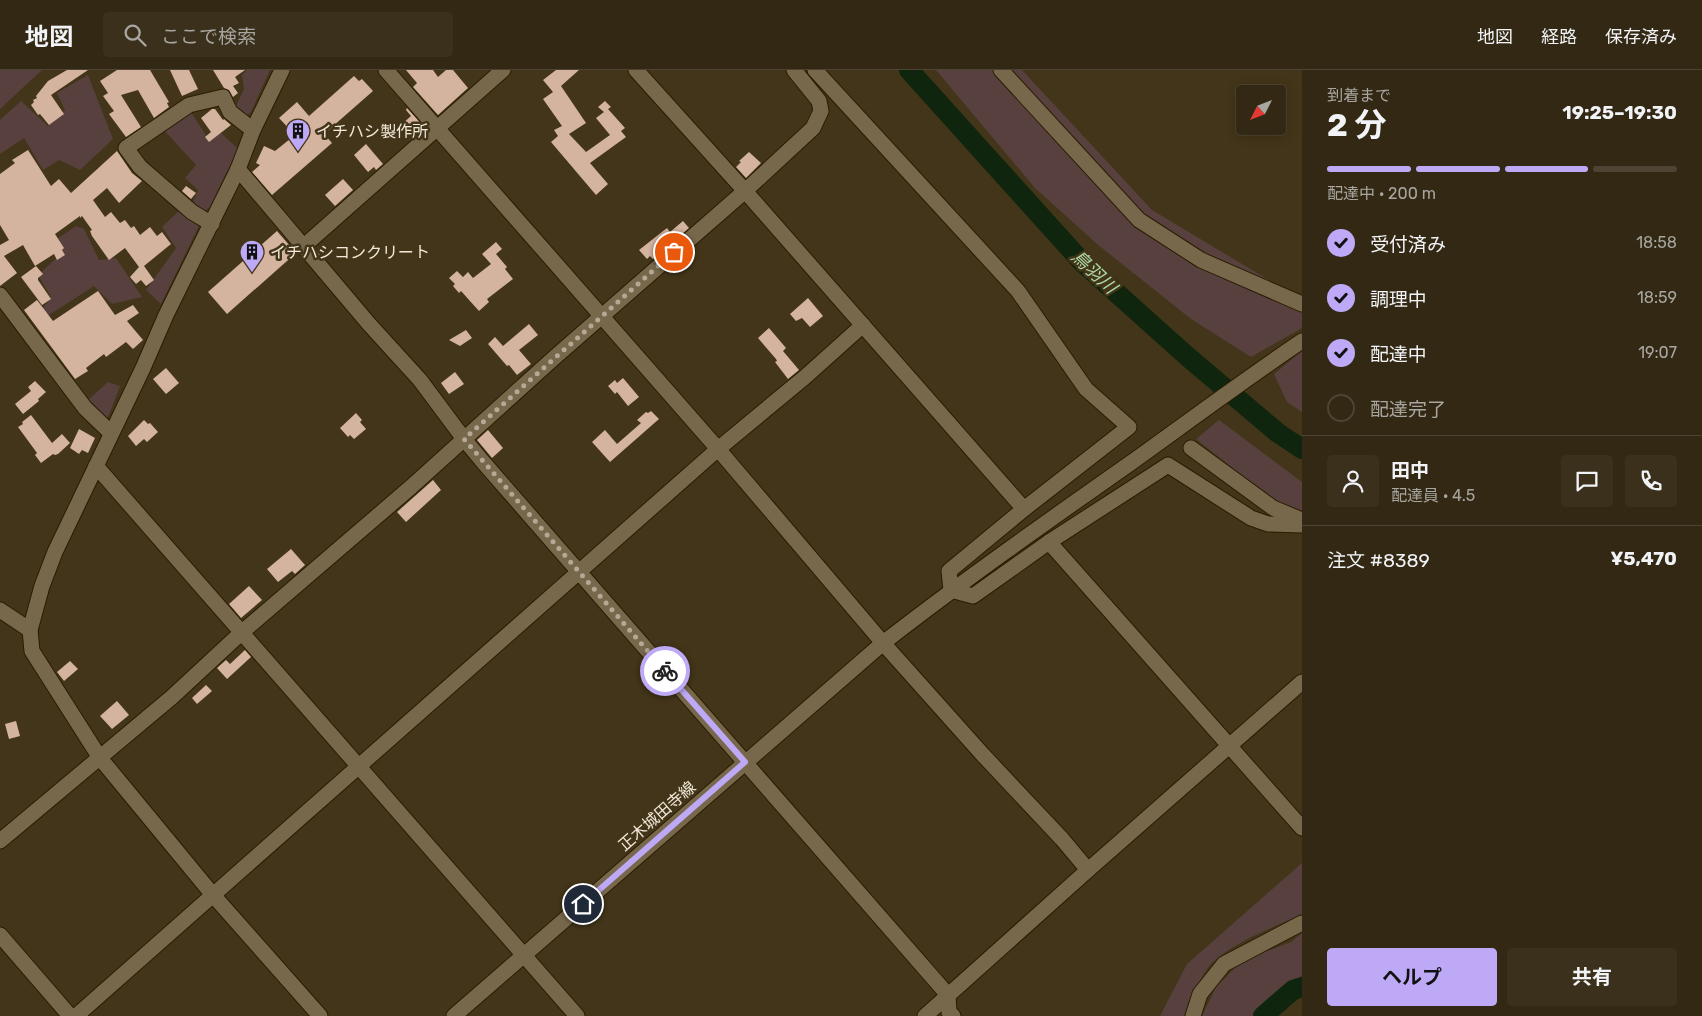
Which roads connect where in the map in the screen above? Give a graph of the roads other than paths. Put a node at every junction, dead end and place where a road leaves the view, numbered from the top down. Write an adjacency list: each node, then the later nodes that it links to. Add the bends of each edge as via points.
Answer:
1 (282, 70): 8 (street)
2 (386, 70): 9 (street)
3 (503, 70): 9 (street)
4 (636, 70): 11 (street)
5 (794, 70): 11 (street, via 819,101 821,111 813,128)
6 (814, 70): 24 (street, via 1018,290 1086,390 1129,427)
7 (1001, 70): 15 (street, via 1139,220 1201,260)
8 (253, 130): 10 (street); 12 (street, via 230,112 223,97 189,105 126,148 140,167 192,212)
9 (437, 130): 13 (street); 16 (street)
10 (238, 169): 12 (street); 13 (street)
11 (746, 191): 16 (street); 17 (street)
12 (212, 224): 19 (street)
13 (304, 246): 20 (street, via 368,324 420,380)
14 (0, 294): 19 (street, via 85,408)
15 (1302, 304)
16 (602, 316): 20 (street); 22 (street)
17 (863, 325): 22 (street); 24 (street)
18 (1302, 340): 29 (street, 正木城田寺線)
19 (111, 433): 23 (street)
20 (464, 439): 28 (street); 32 (street)
21 (1191, 448): 25 (street, via 1273,508)
22 (718, 450): 28 (street); 33 (street)
23 (96, 466): 31 (street, via 55,552); 32 (street)
24 (1024, 509): 29 (street, via 949,571)
25 (1302, 520)
26 (1302, 525): 27 (street, via 1268,524 1251,518 1168,465)
27 (1049, 542): 29 (street, via 973,596); 35 (street)
28 (579, 573): 37 (street); 38 (street)
29 (951, 590): 33 (street, 正木城田寺線)
30 (0, 610): 31 (street)
31 (30, 630): 36 (street, via 32,651)
32 (241, 633): 36 (street); 38 (street)
33 (883, 643): 37 (street, 正木城田寺線); 41 (street)
34 (1302, 682): 35 (street)
35 (1230, 746): 39 (street); 41 (street)
36 (100, 758): 40 (street); 42 (street)
37 (745, 762): 45 (street, 正木城田寺線); 46 (street)
38 (359, 767): 42 (street); 45 (street)
39 (1302, 828)
40 (0, 841)
41 (1088, 870): 46 (street)
42 (213, 896): 48 (street); 49 (street)
43 (1302, 923): 54 (street, via 1224,964 1200,994)
44 (0, 935): 47 (street)
45 (525, 956): 50 (street, 正木城田寺線); 51 (street)
46 (948, 995): 52 (street); 53 (street)
47 (70, 1016)
48 (76, 1016)
49 (320, 1016)
50 (454, 1016)
51 (578, 1016)
52 (925, 1016)
53 (952, 1016)
54 (1193, 1016)

